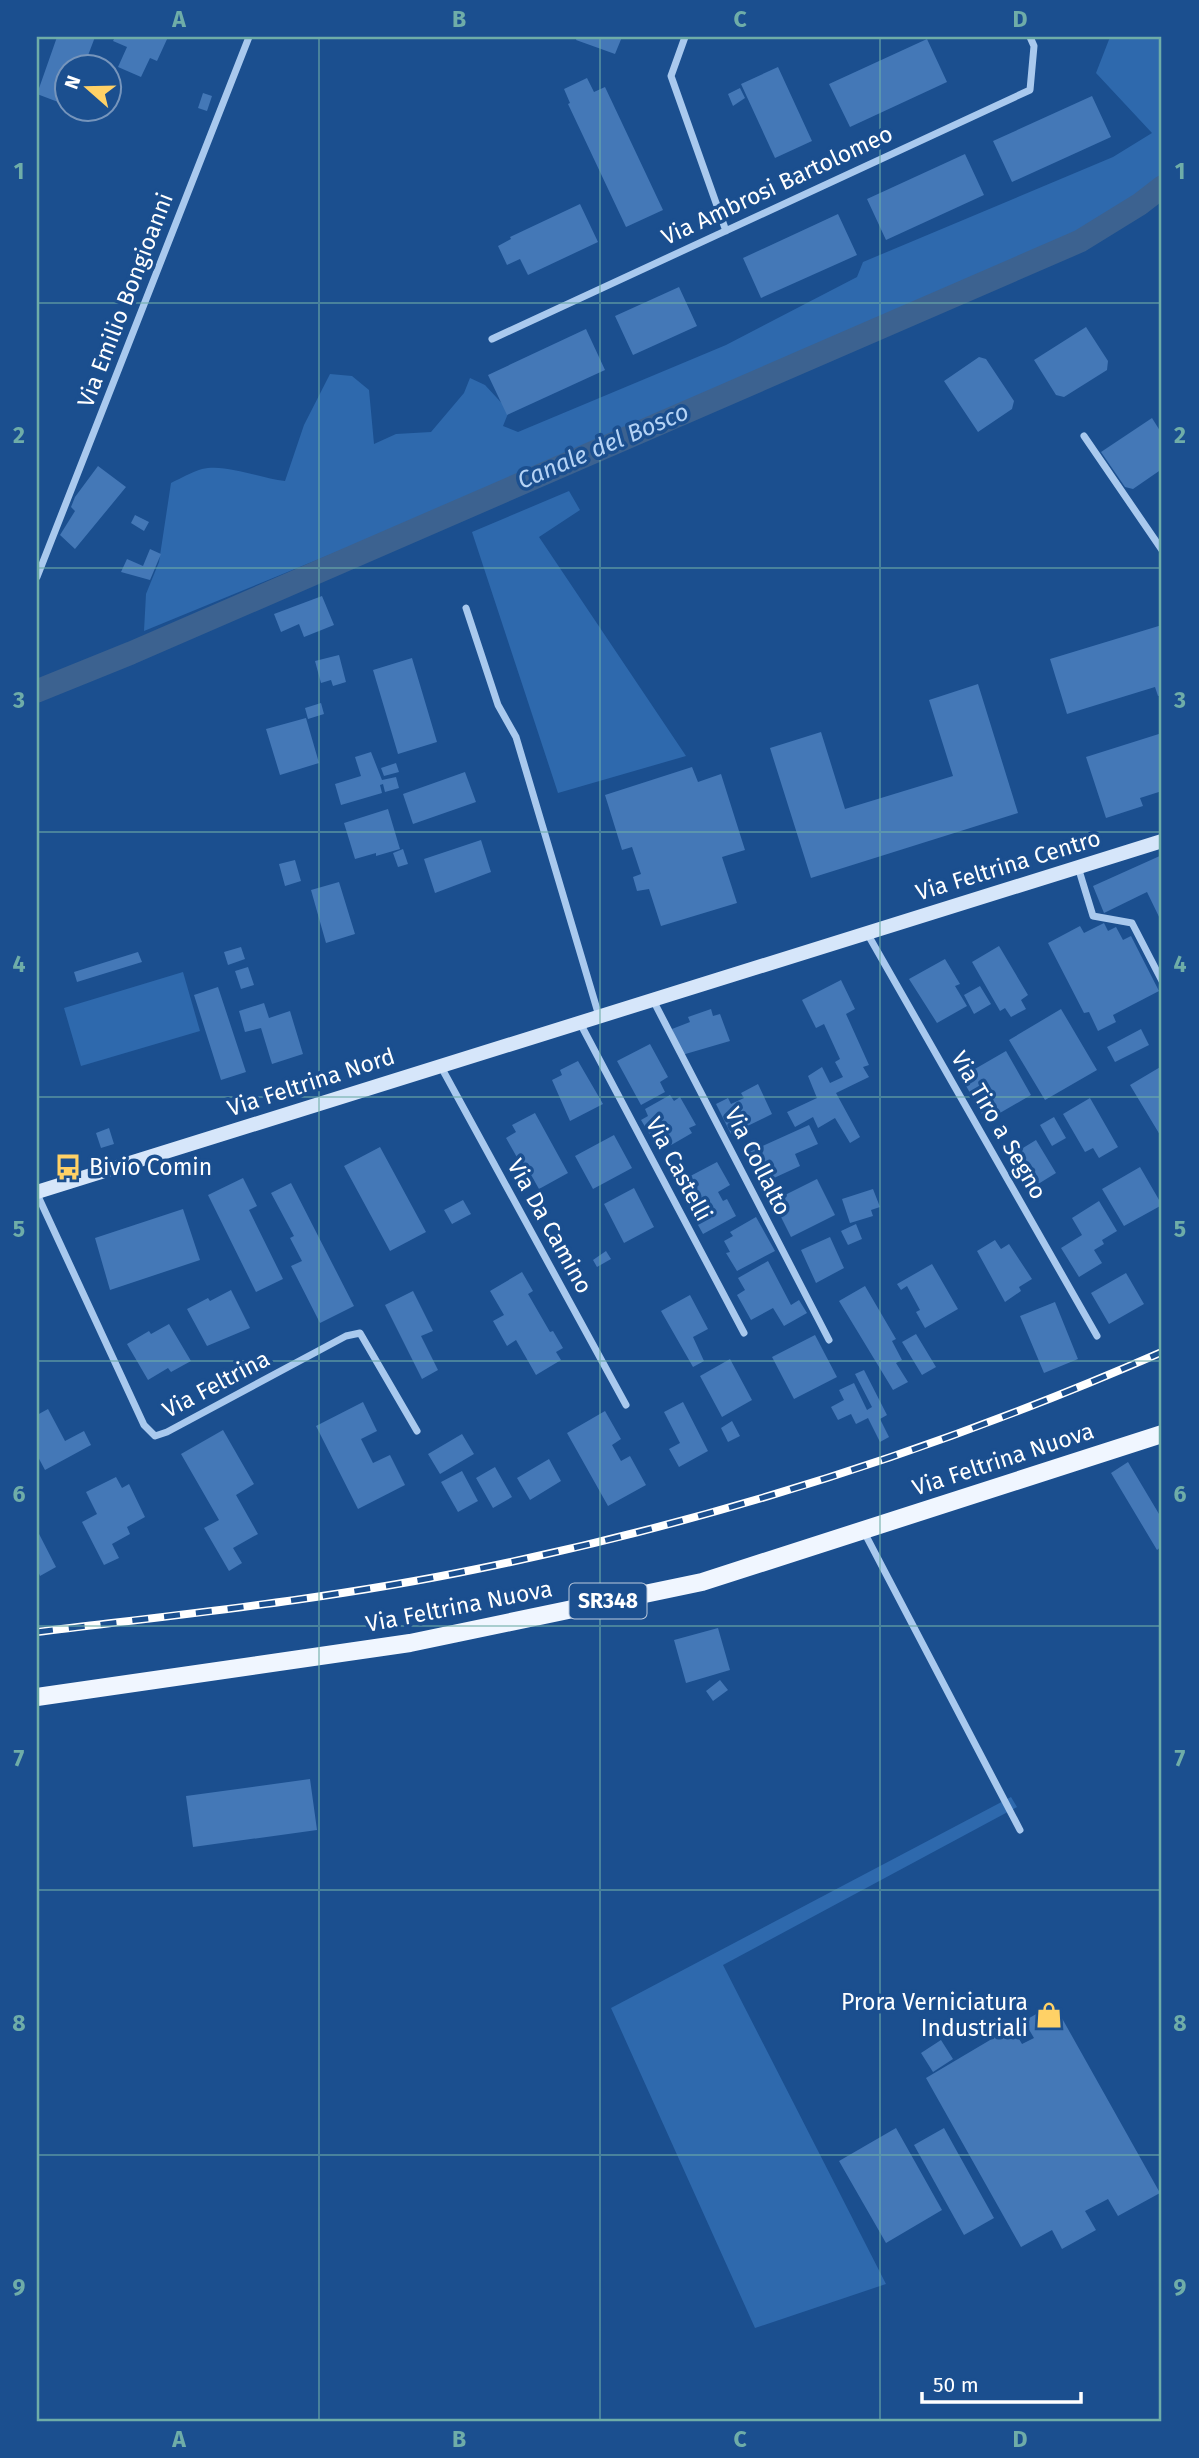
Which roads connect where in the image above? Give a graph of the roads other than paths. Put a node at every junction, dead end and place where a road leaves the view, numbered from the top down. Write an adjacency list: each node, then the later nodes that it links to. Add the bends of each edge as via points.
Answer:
1 (249, 37): 8 (street, Via Emilio Bongioanni)
2 (685, 37): 4 (street, via 671,76)
3 (1030, 37): 4 (street, Via Ambrosi Bartolomeo, via 1034,46 1030,90)
4 (726, 231): 5 (street, Via Ambrosi Bartolomeo)
5 (492, 339)
6 (1084, 436): 7 (street)
7 (1162, 550)
8 (37, 577)
9 (466, 608): 15 (street, via 498,705 516,737)
10 (1162, 841): 11 (main road, Via Feltrina Centro)
11 (1077, 867): 12 (main road, Via Feltrina Centro); 13 (street, via 1093,916 1132,923)
12 (867, 933): 14 (main road, Via Feltrina Nord); 20 (street, Via Tiro a Segno)
13 (1162, 981)
14 (653, 1000): 15 (main road, Via Feltrina Nord); 21 (street, Via Collalto)
15 (599, 1016): 16 (main road, Via Feltrina Nord)
16 (580, 1023): 17 (main road, Via Feltrina Nord); 19 (street, Via Castelli)
17 (440, 1065): 18 (main road, Via Feltrina Nord); 22 (street, Via Da Camino)
18 (37, 1193): 23 (street, Via Feltrina, via 144,1425 155,1436 346,1336 360,1333)
19 (744, 1333)
20 (1097, 1336)
21 (830, 1340)
22 (626, 1405)
23 (417, 1431)
24 (1162, 1434): 25 (main road, Via Feltrina Nuova / SR348)
25 (863, 1530): 26 (main road, Via Feltrina Nuova / SR348, via 702,1581 410,1643); 27 (street)
26 (37, 1697)
27 (1020, 1830)

